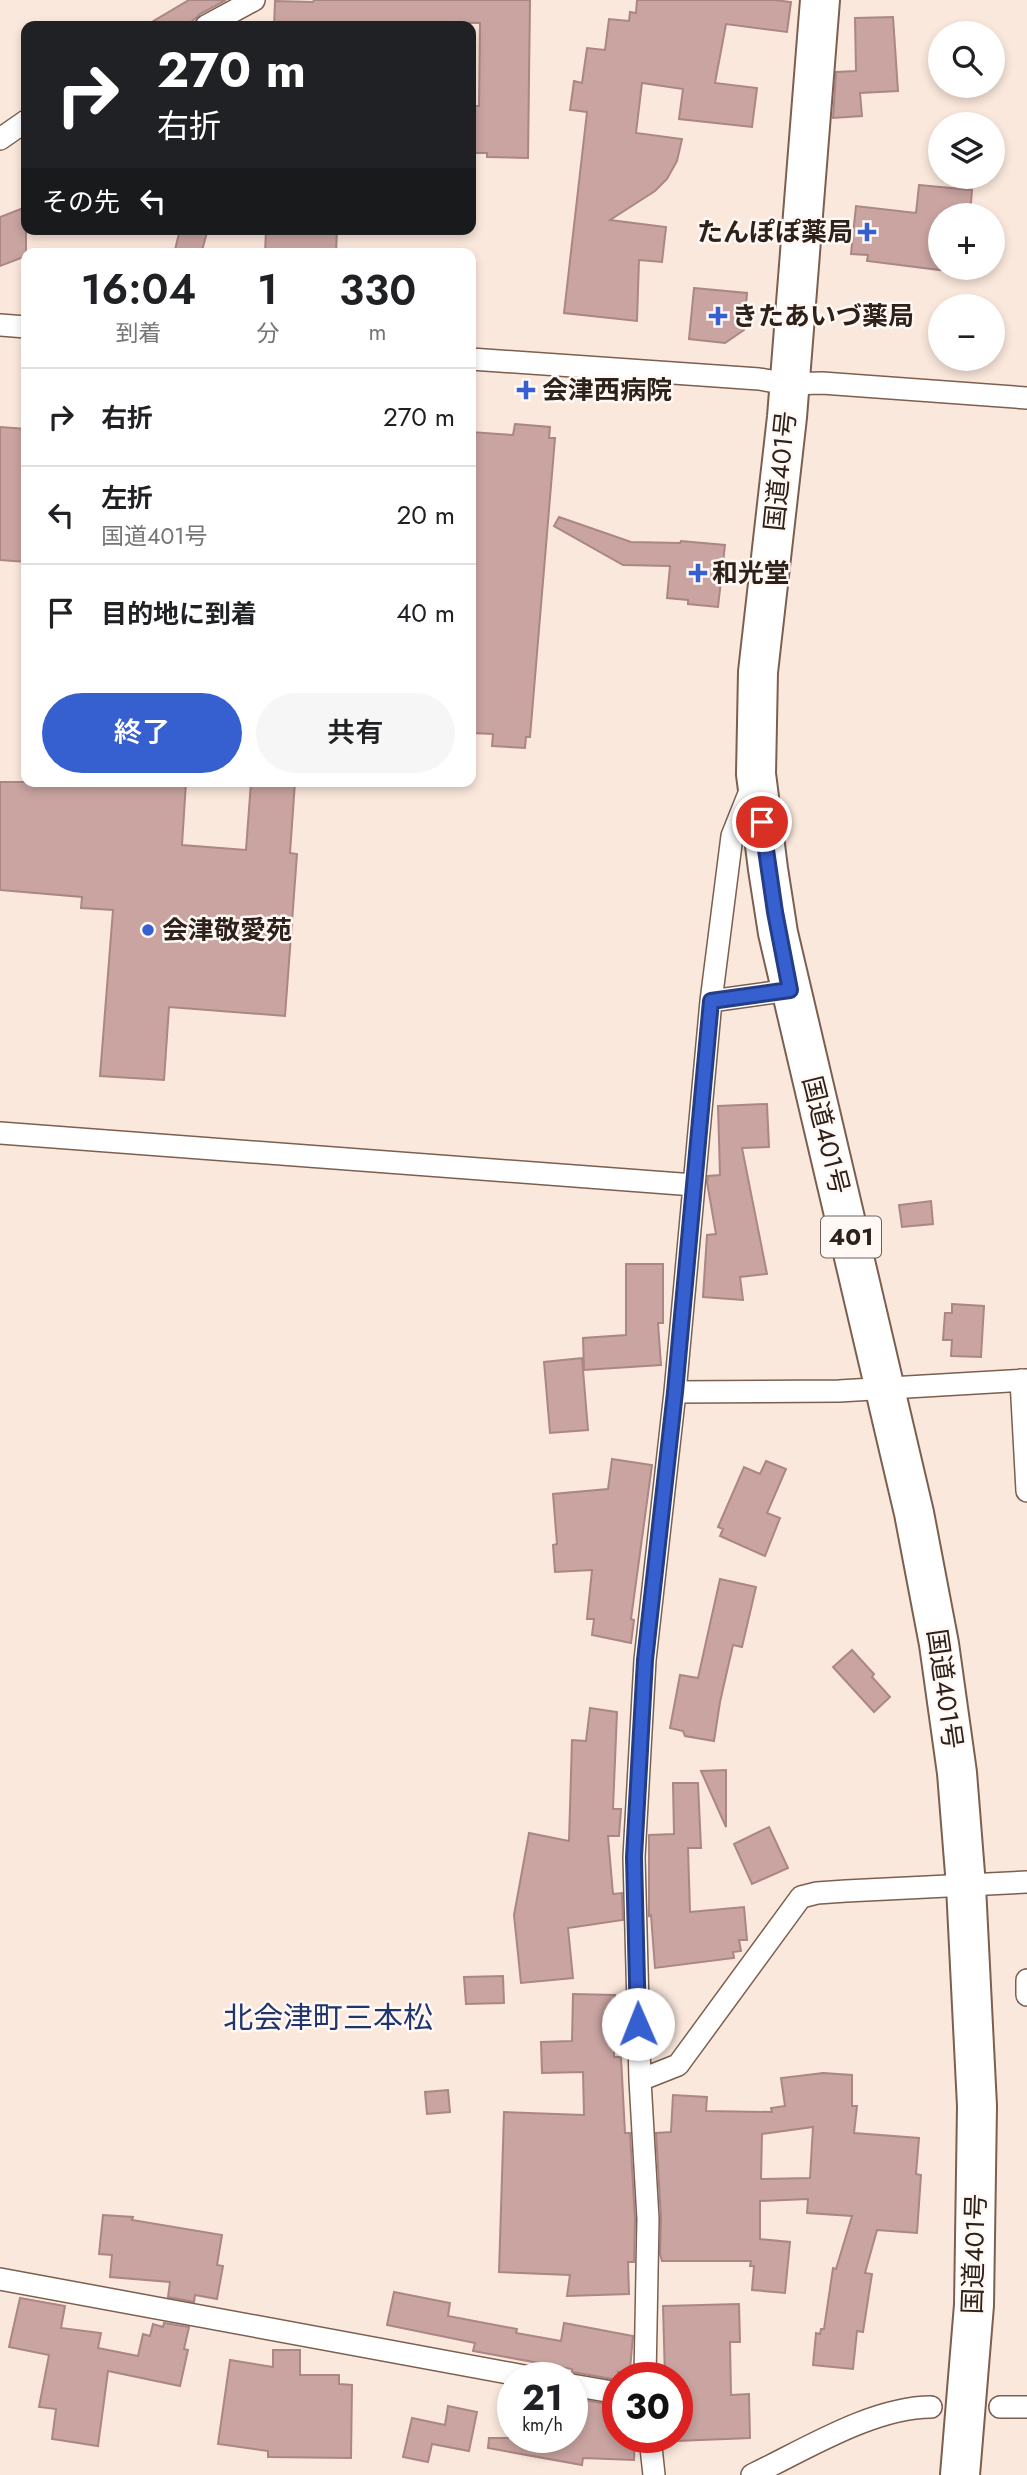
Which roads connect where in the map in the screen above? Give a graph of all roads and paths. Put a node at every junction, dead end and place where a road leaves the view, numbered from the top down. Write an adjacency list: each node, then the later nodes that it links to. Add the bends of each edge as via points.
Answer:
1 (254, 0): 3 (street)
2 (820, 0): 9 (highway, 国道401号 / 401)
3 (215, 21)
4 (21, 124): 5 (street)
5 (0, 139)
6 (0, 325): 7 (street)
7 (21, 327)
8 (476, 359): 9 (street)
9 (788, 384): 10 (street); 11 (highway, 国道401号 / 401, via 758,673)
10 (1027, 398)
11 (756, 774): 12 (highway, 国道401号 / 401); 13 (street, via 732,836)
12 (790, 990): 13 (street); 17 (highway, 国道401号 / 401)
13 (711, 1001): 15 (street)
14 (0, 1133): 15 (street)
15 (694, 1185): 18 (street)
16 (1024, 1380): 17 (street); 19 (street)
17 (885, 1389): 18 (street); 21 (highway, 国道401号 / 401, via 939,1644 957,1773)
18 (675, 1392): 24 (street, via 645,1660 634,1857)
19 (1027, 1491)
20 (1027, 1882): 21 (street)
21 (966, 1886): 24 (street, via 801,1897 678,2065); 34 (highway, 国道401号 / 401, via 977,2106 974,2305)
22 (1027, 1980): 23 (street)
23 (1027, 1995)
24 (640, 2080): 26 (street, via 648,2219)
25 (0, 2279): 27 (street)
26 (645, 2362)
27 (497, 2371)
28 (931, 2407): 33 (street, via 911,2407 867,2420)
29 (1000, 2407): 30 (street)
30 (1027, 2407)
31 (652, 2453): 32 (street)
32 (654, 2475)
33 (752, 2475)
34 (960, 2475)

